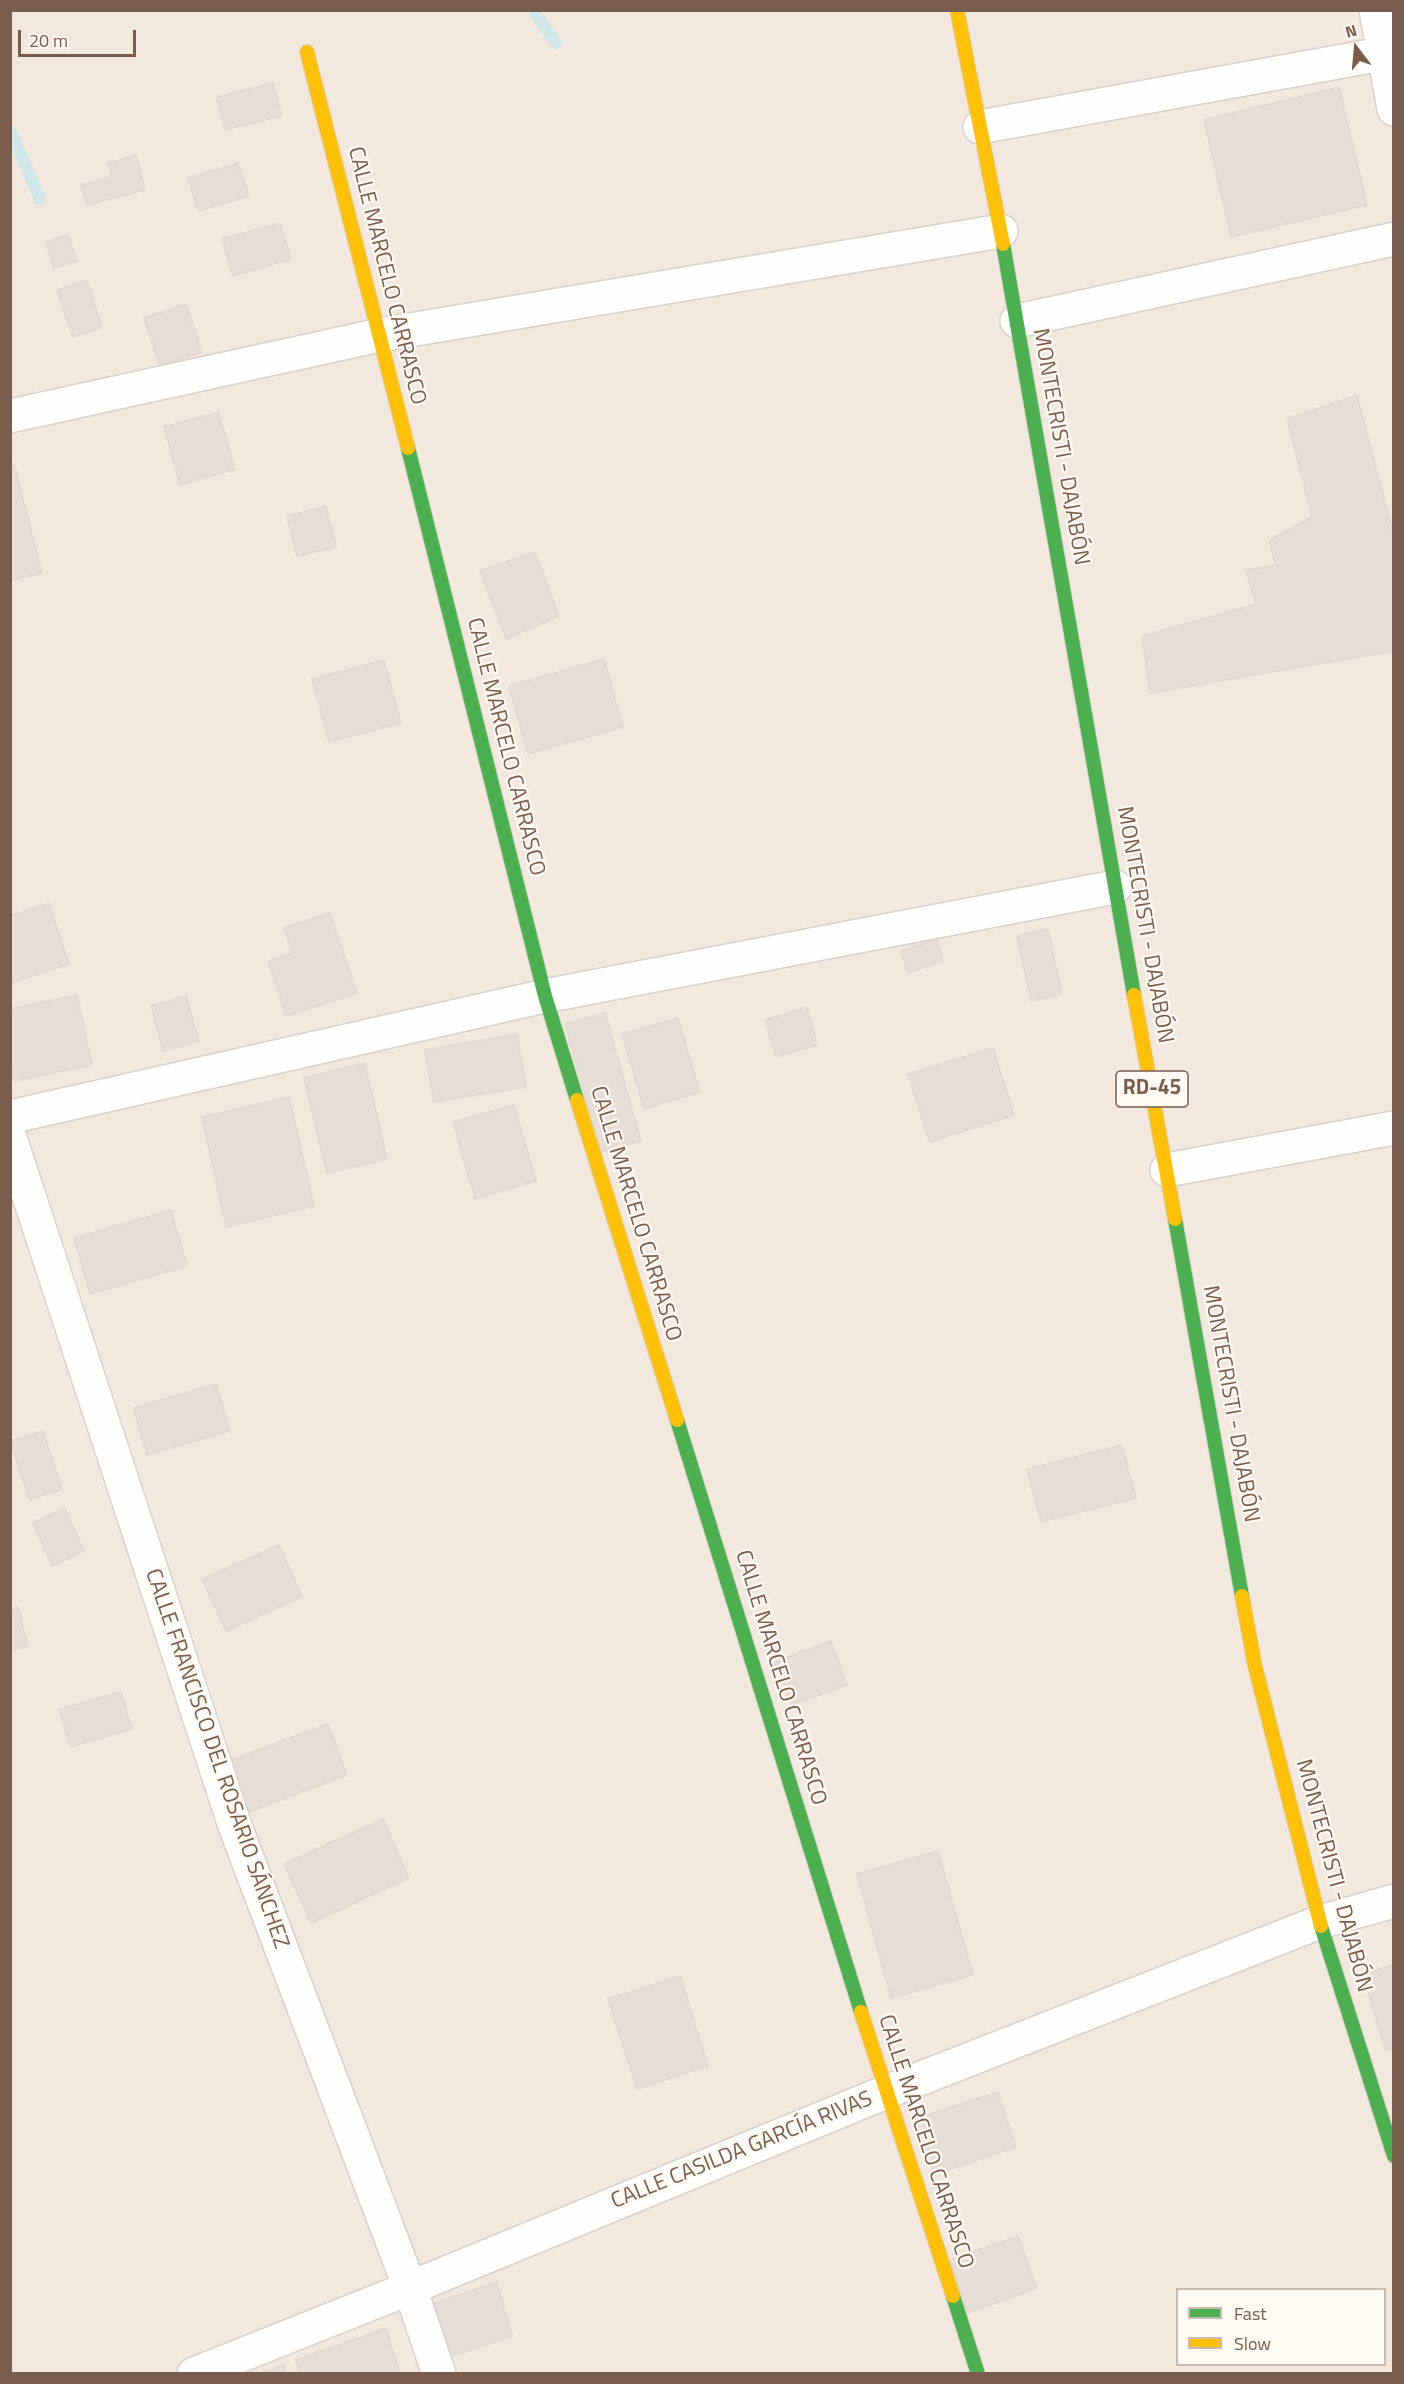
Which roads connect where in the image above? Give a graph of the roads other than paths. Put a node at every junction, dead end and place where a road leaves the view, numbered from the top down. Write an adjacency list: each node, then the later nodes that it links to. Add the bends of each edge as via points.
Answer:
1 (957, 10): 6 (street, MONTECRISTI - DAJABÓN / RD-45)
2 (1376, 10): 4 (street)
3 (307, 52): 10 (street, CALLE MARCELO CARRASCO)
4 (1382, 54): 5 (street); 6 (street)
5 (1394, 109)
6 (980, 127): 7 (street, MONTECRISTI - DAJABÓN / RD-45)
7 (1001, 231): 9 (street, MONTECRISTI - DAJABÓN / RD-45); 10 (street)
8 (1394, 239): 9 (street)
9 (1017, 321): 12 (street, MONTECRISTI - DAJABÓN / RD-45)
10 (380, 335): 11 (street); 13 (street, CALLE MARCELO CARRASCO)
11 (10, 416)
12 (1115, 887): 13 (street); 17 (street, MONTECRISTI - DAJABÓN / RD-45)
13 (545, 996): 14 (street); 20 (street, CALLE MARCELO CARRASCO)
14 (10, 1118)
15 (1394, 1128): 17 (street)
16 (10, 1138): 22 (street, CALLE FRANCISCO DEL ROSARIO SÁNCHEZ, via 235,1826)
17 (1167, 1170): 19 (street, MONTECRISTI - DAJABÓN / RD-45, via 1255,1666)
18 (1394, 1901): 19 (street, CALLE CASILDA GARCÍA RIVAS)
19 (1320, 1922): 20 (street, CALLE CASILDA GARCÍA RIVAS); 21 (street, MONTECRISTI - DAJABÓN / RD-45)
20 (886, 2092): 22 (street, CALLE CASILDA GARCÍA RIVAS); 25 (street, CALLE MARCELO CARRASCO)
21 (1394, 2156)
22 (410, 2288): 23 (street, CALLE CASILDA GARCÍA RIVAS); 24 (street, CALLE FRANCISCO DEL ROSARIO SÁNCHEZ)
23 (194, 2373)
24 (438, 2373)
25 (978, 2373)

